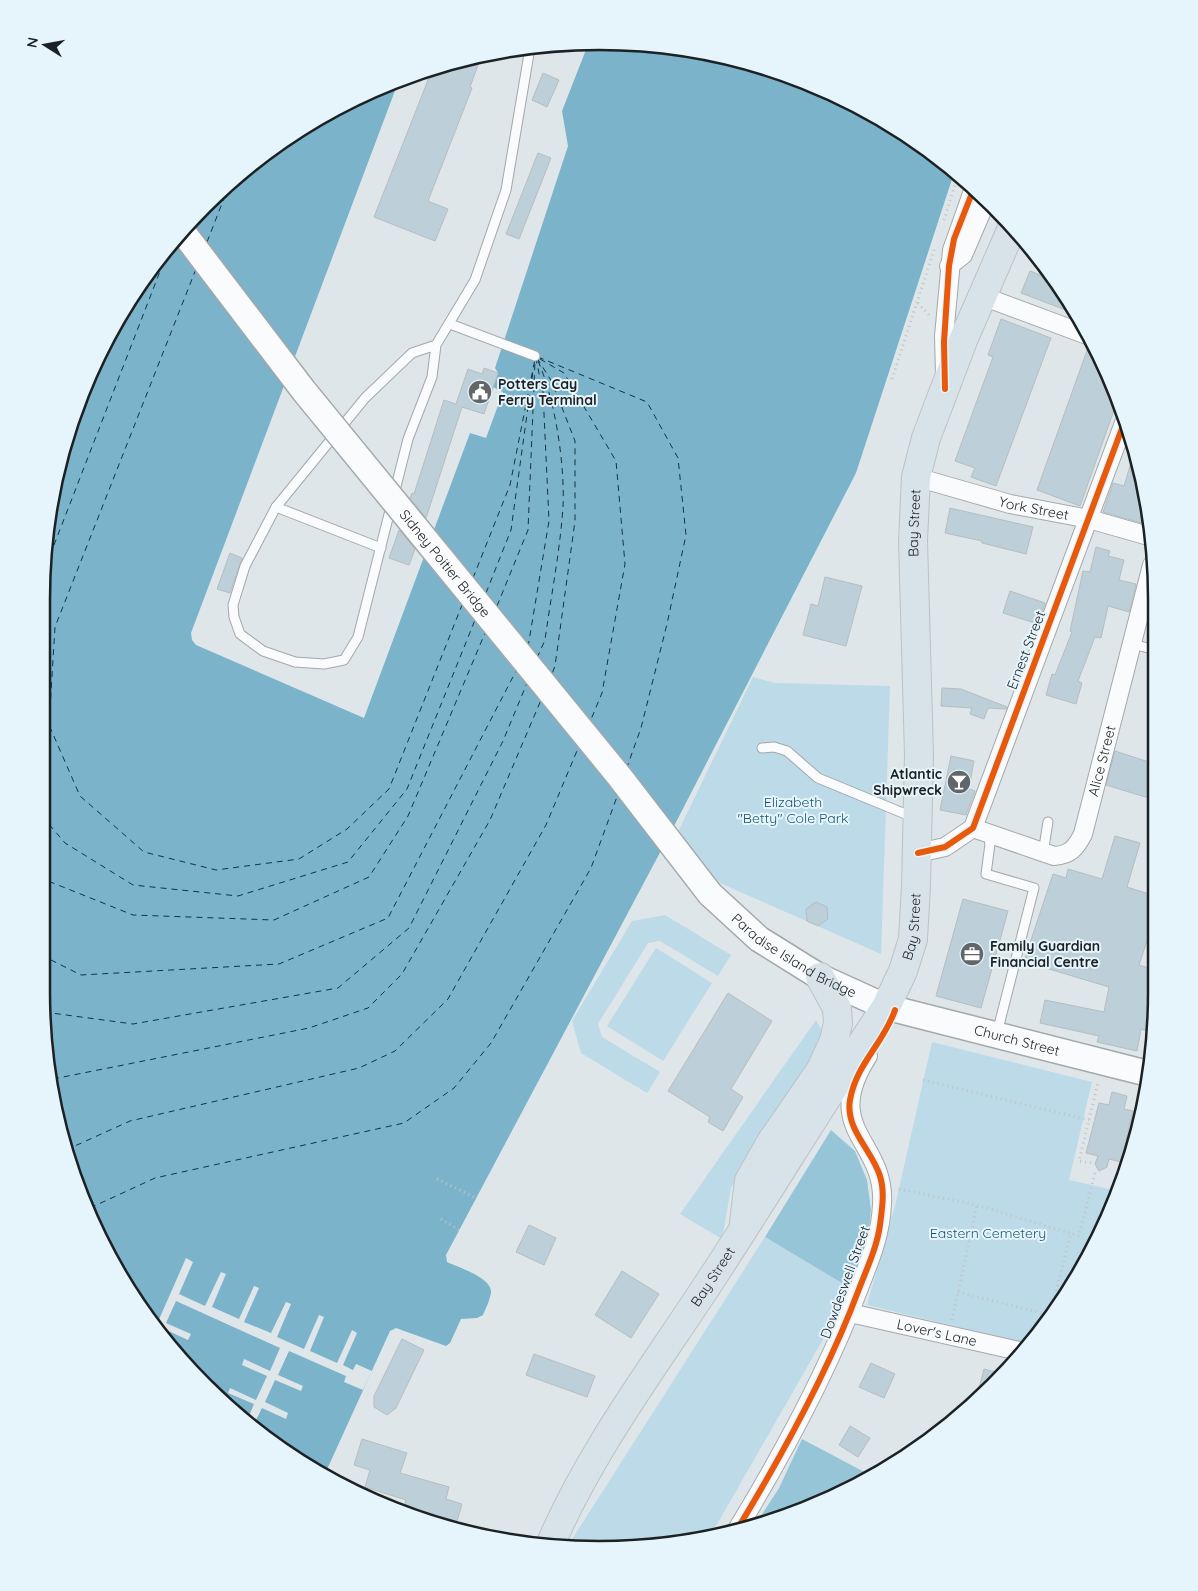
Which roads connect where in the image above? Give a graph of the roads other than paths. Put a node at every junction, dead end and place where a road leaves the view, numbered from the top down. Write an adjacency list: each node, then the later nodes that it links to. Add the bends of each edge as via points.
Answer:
1 (529, 55): 8 (lane, via 506,190 475,280)
2 (971, 196): 6 (street, via 954,239)
3 (983, 207): 6 (street, via 963,255)
4 (1009, 234): 7 (highway, Bay Street)
5 (186, 237): 28 (main road, Sidney Poitier Bridge, bridge, via 304,391 607,761)
6 (949, 266): 12 (street, via 944,342)
7 (982, 296): 9 (street); 12 (highway, Bay Street)
8 (450, 324): 10 (lane); 11 (lane)
9 (1078, 332)
10 (436, 345): 15 (lane, via 412,353 364,398); 18 (lane, via 432,377 408,439)
11 (535, 356)
12 (945, 389): 14 (highway, Bay Street, via 926,438)
13 (1121, 431): 16 (street, Ernest Street)
14 (916, 477): 16 (street, York Street, via 1010,504); 23 (highway, Bay Street)
15 (276, 507): 18 (lane); 18 (lane, via 245,566 233,605 240,634 263,651 295,662 324,664 344,660 358,637)
16 (1089, 519): 17 (street, York Street); 25 (street, Ernest Street)
17 (1144, 535)
18 (381, 548)
19 (1148, 583): 20 (street, Alice Street)
20 (1132, 644): 21 (lane); 26 (street, Alice Street, via 1083,834 1076,848 1065,855)
21 (1148, 648)
22 (762, 748): 23 (lane, via 774,746 788,751 818,778)
23 (918, 820): 27 (highway, Bay Street)
24 (1048, 822): 26 (lane)
25 (980, 831): 26 (street, Alice Street); 27 (street, via 946,847); 31 (lane, via 990,844 986,874 1034,888)
26 (1043, 852)
27 (918, 853): 30 (highway, Bay Street, via 913,939)
28 (710, 894): 29 (main road, Paradise Island Bridge, via 759,939)
29 (820, 977): 30 (main road, Paradise Island Bridge); 33 (highway, via 837,1008 834,1041 820,1071 771,1142 749,1181)
30 (890, 1008): 31 (main road, Church Street); 33 (highway, Bay Street); 34 (street, Dowdeswell Street, via 887,1029 858,1073 850,1100 851,1121 880,1176 883,1192 878,1240)
31 (996, 1035): 32 (main road, Church Street)
32 (1142, 1072)
33 (743, 1231): 37 (highway, Bay Street, via 610,1433 570,1500)
34 (850, 1312): 35 (street, Lover's Lane); 36 (street, Dowdeswell Street, via 770,1475)
35 (1015, 1350)
36 (742, 1522)
37 (553, 1539)

